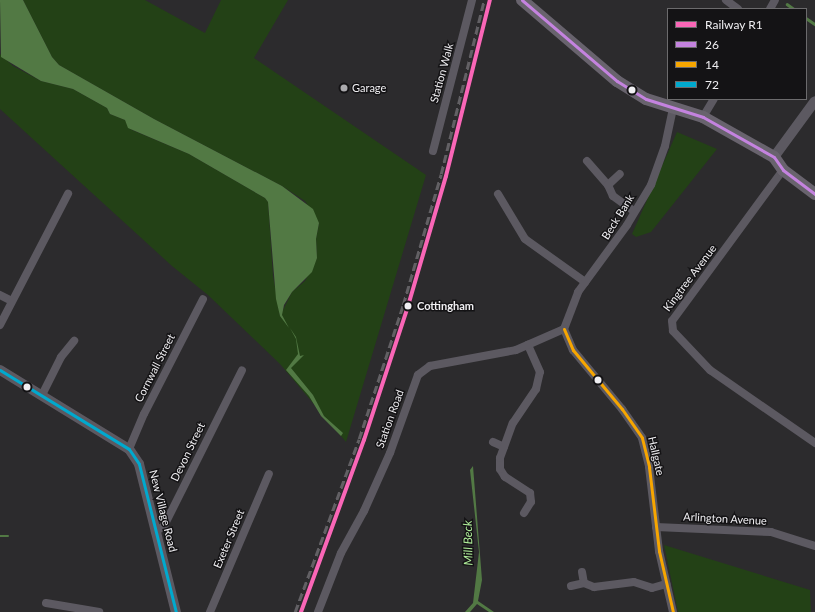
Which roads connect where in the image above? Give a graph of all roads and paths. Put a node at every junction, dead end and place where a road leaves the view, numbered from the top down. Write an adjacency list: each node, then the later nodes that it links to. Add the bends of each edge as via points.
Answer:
1 (472, 0): 9 (street, Station Walk)
2 (522, 0): 7 (main road, via 617,81 646,99)
3 (726, 0): 4 (street)
4 (737, 8)
5 (713, 100): 8 (street)
6 (815, 101): 10 (street)
7 (673, 109): 8 (main road); 18 (street, Beck Bank, via 665,146 651,184)
8 (703, 117): 10 (main road)
9 (433, 151)
10 (774, 157): 12 (main road)
11 (587, 161): 14 (street)
12 (784, 170): 17 (main road); 31 (street, Kingtree Avenue, via 672,321 673,331 710,370)
13 (620, 174): 14 (street)
14 (608, 185): 18 (street, via 613,196)
15 (69, 194): 22 (street)
16 (498, 194): 19 (street, via 525,239)
17 (815, 194)
18 (634, 211): 19 (street, Beck Bank)
19 (585, 282): 24 (street, Beck Bank, via 570,308)
20 (0, 295): 22 (street)
21 (203, 299): 33 (street, Cornwall Street, via 144,414)
22 (12, 301): 23 (street)
23 (0, 325)
24 (564, 328): 26 (street, Station Road); 36 (street, Hallgate, via 573,350 618,403 642,438 649,467)
25 (74, 341): 29 (street, via 60,357)
26 (528, 345): 32 (street, via 540,372 536,389 513,423); 47 (street, Station Road, via 430,366 418,375 390,453 341,554)
27 (0, 370): 29 (street, New Village Road)
28 (242, 370): 37 (street, Devon Street, via 234,377 164,526)
29 (42, 395): 33 (street, New Village Road)
30 (493, 442): 32 (street)
31 (815, 443)
32 (504, 447): 35 (street, via 500,468 505,477 530,493 531,502)
33 (129, 449): 37 (street, New Village Road, via 139,464)
34 (269, 474): 46 (street, Exeter Street)
35 (524, 513)
36 (656, 527): 38 (street, Arlington Avenue, via 771,532); 41 (street, Hallgate)
37 (155, 532): 45 (street, New Village Road)
38 (815, 546)
39 (582, 572): 40 (street)
40 (584, 583): 41 (street, via 594,587 634,582 652,588); 42 (street)
41 (666, 584): 48 (street, Hallgate)
42 (571, 586)
43 (46, 603): 44 (street)
44 (99, 612)
45 (176, 612)
46 (210, 612)
47 (318, 612)
48 (673, 612)

